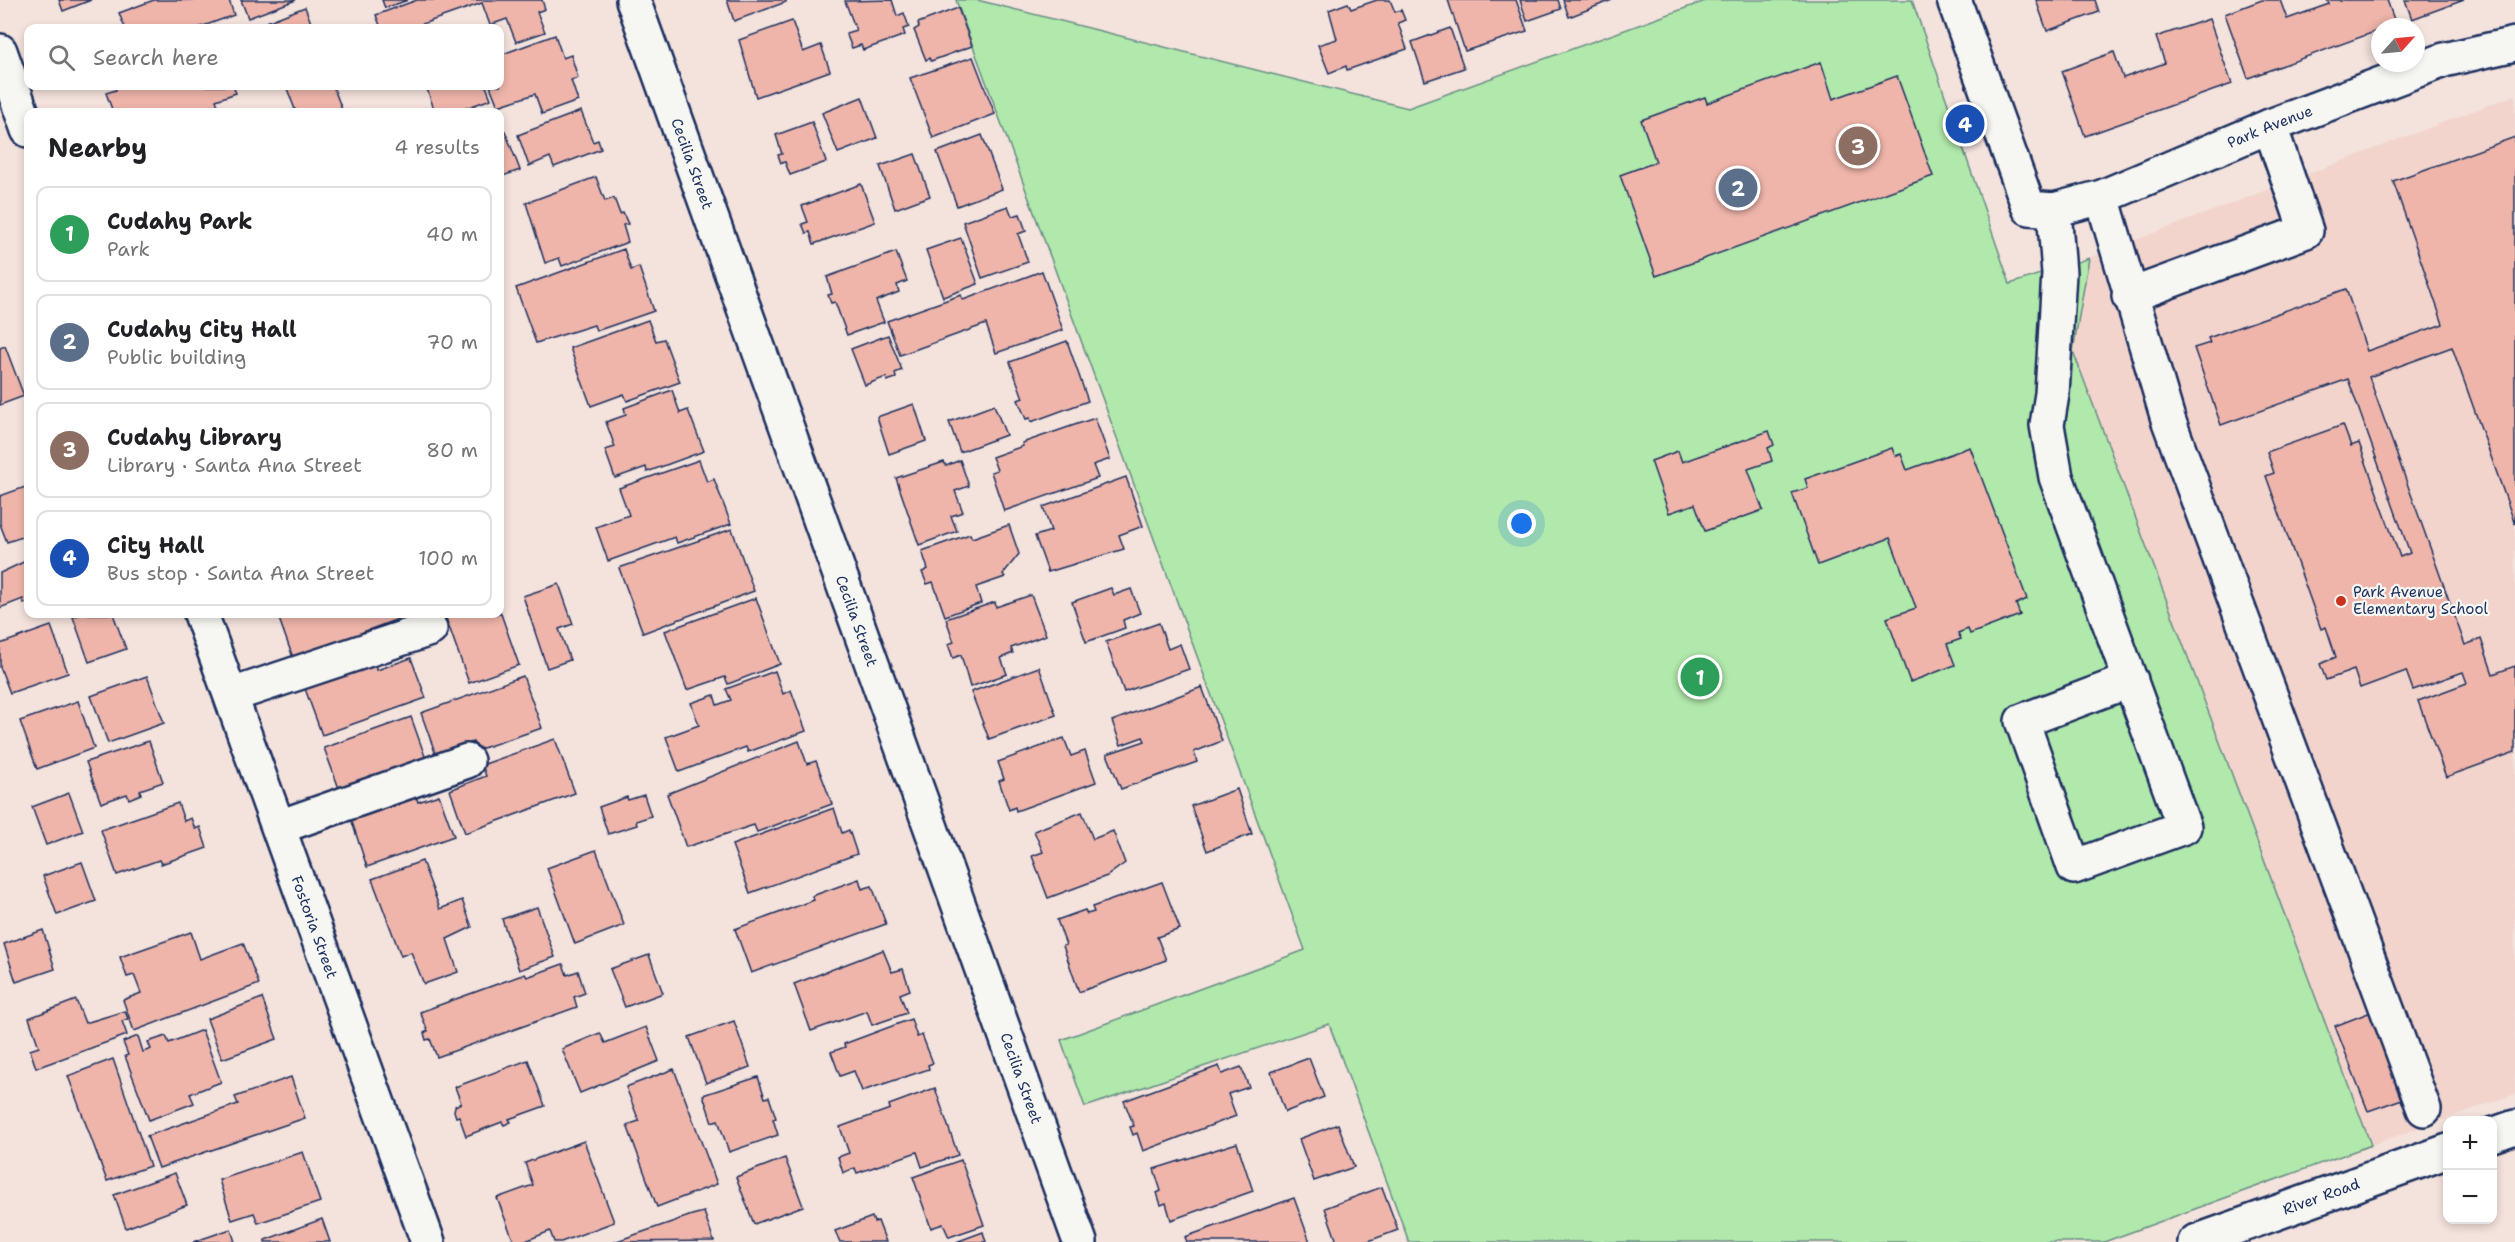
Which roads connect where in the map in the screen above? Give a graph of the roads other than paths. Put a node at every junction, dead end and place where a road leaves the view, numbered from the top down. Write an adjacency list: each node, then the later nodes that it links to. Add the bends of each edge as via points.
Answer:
1 (633, 0): 21 (street, Cecilia Street)
2 (1954, 0): 8 (street)
3 (2515, 44): 6 (street, Park Avenue, via 2444,60)
4 (0, 51): 5 (street)
5 (24, 119)
6 (2270, 126): 7 (street, Park Avenue); 9 (street, via 2306,231)
7 (2102, 197): 8 (street, Park Avenue); 9 (street)
8 (2041, 209): 12 (street, via 2059,273 2047,425 2056,477)
9 (2129, 296): 16 (street, via 2168,419)
10 (203, 618): 13 (street, Fostoria Street)
11 (430, 629): 13 (street)
12 (2131, 680): 12 (street, via 2022,721 2074,867 2184,827)
13 (232, 695): 15 (street, Fostoria Street)
14 (467, 760): 15 (street)
15 (279, 827): 20 (street, Fostoria Street)
16 (2424, 1108)
17 (2515, 1127): 18 (street)
18 (2497, 1134)
19 (2443, 1153): 22 (street, River Road)
20 (428, 1242)
21 (1080, 1242)
22 (2195, 1242)

